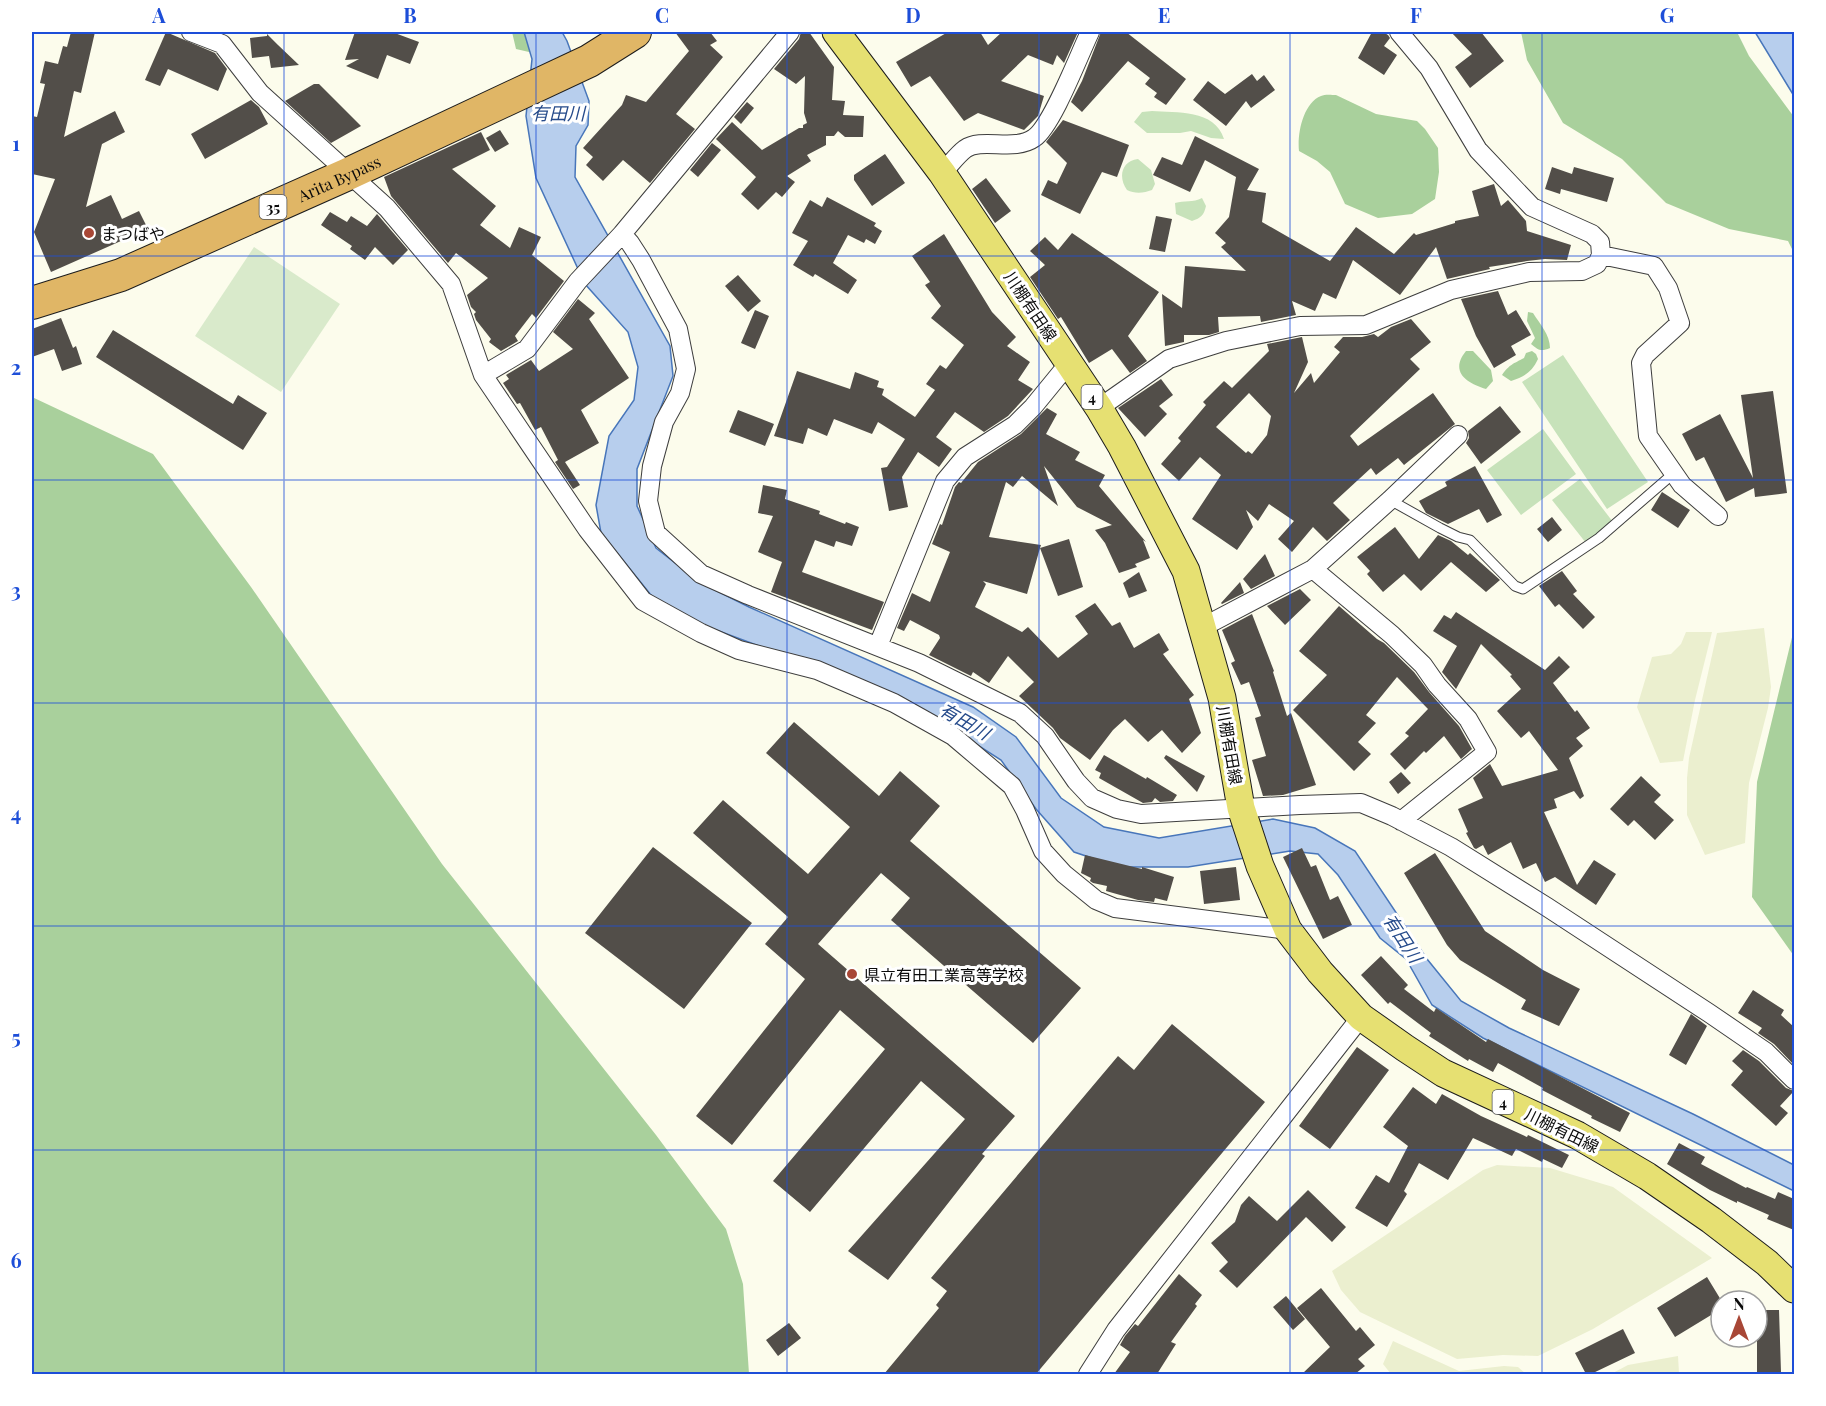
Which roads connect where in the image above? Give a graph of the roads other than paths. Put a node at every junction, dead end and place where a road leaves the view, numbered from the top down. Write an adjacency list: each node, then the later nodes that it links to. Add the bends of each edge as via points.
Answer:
1 (191, 32): 8 (street, via 222,44 260,93)
2 (635, 32): 8 (highway, Arita Bypass / 35, via 590,61)
3 (790, 32): 9 (street)
4 (836, 32): 7 (main road, 川棚有田線 / 4)
5 (1090, 32): 7 (street, via 1044,128 1033,138 966,149)
6 (1399, 32): 10 (street, via 1429,68 1478,150 1532,207 1592,234 1599,242)
7 (942, 172): 12 (main road, 川棚有田線 / 4)
8 (348, 174): 11 (highway, Arita Bypass / 35, via 120,275); 13 (street, via 387,208 451,284)
9 (622, 234): 13 (street, via 578,281 527,349); 21 (street, via 641,260 678,329 686,369 680,393 664,422 652,466 648,501 656,533 701,574)
10 (1601, 255): 14 (street, via 1597,264 1582,270 1529,272 1451,290 1366,325 1300,326 1226,341 1169,359); 16 (street, via 1654,266 1679,317 1680,323 1641,363 1648,436)
11 (32, 303)
12 (1069, 363): 14 (main road, 川棚有田線 / 4); 21 (street, via 1034,407 965,457 945,481)
13 (483, 375): 24 (street, via 574,510 643,601 739,650 817,670 894,703 953,736 1012,786 1043,851 1096,900 1115,908)
14 (1099, 408): 20 (main road, 川棚有田線 / 4, via 1186,571)
15 (1458, 435): 17 (street)
16 (1674, 473): 17 (lane, via 1599,538 1523,589 1515,586 1470,540); 18 (street, via 1682,485)
17 (1390, 501): 19 (street)
18 (1719, 516)
19 (1313, 569): 20 (street); 23 (street, via 1423,665 1468,718 1487,752)
20 (1201, 628): 22 (main road, 川棚有田線 / 4, via 1222,698)
21 (878, 646): 22 (street, via 1020,713 1045,736 1092,798 1141,814)
22 (1242, 811): 23 (street, via 1361,803); 24 (main road, 川棚有田線 / 4, via 1260,866)
23 (1401, 820): 26 (street, via 1451,847 1709,1013 1766,1052)
24 (1288, 930): 25 (main road, 川棚有田線 / 4)
25 (1361, 1017): 27 (main road, 川棚有田線 / 4, via 1443,1073 1577,1135 1647,1176 1767,1263); 28 (street, via 1116,1329)
26 (1794, 1080)
27 (1794, 1289)
28 (1088, 1374)

